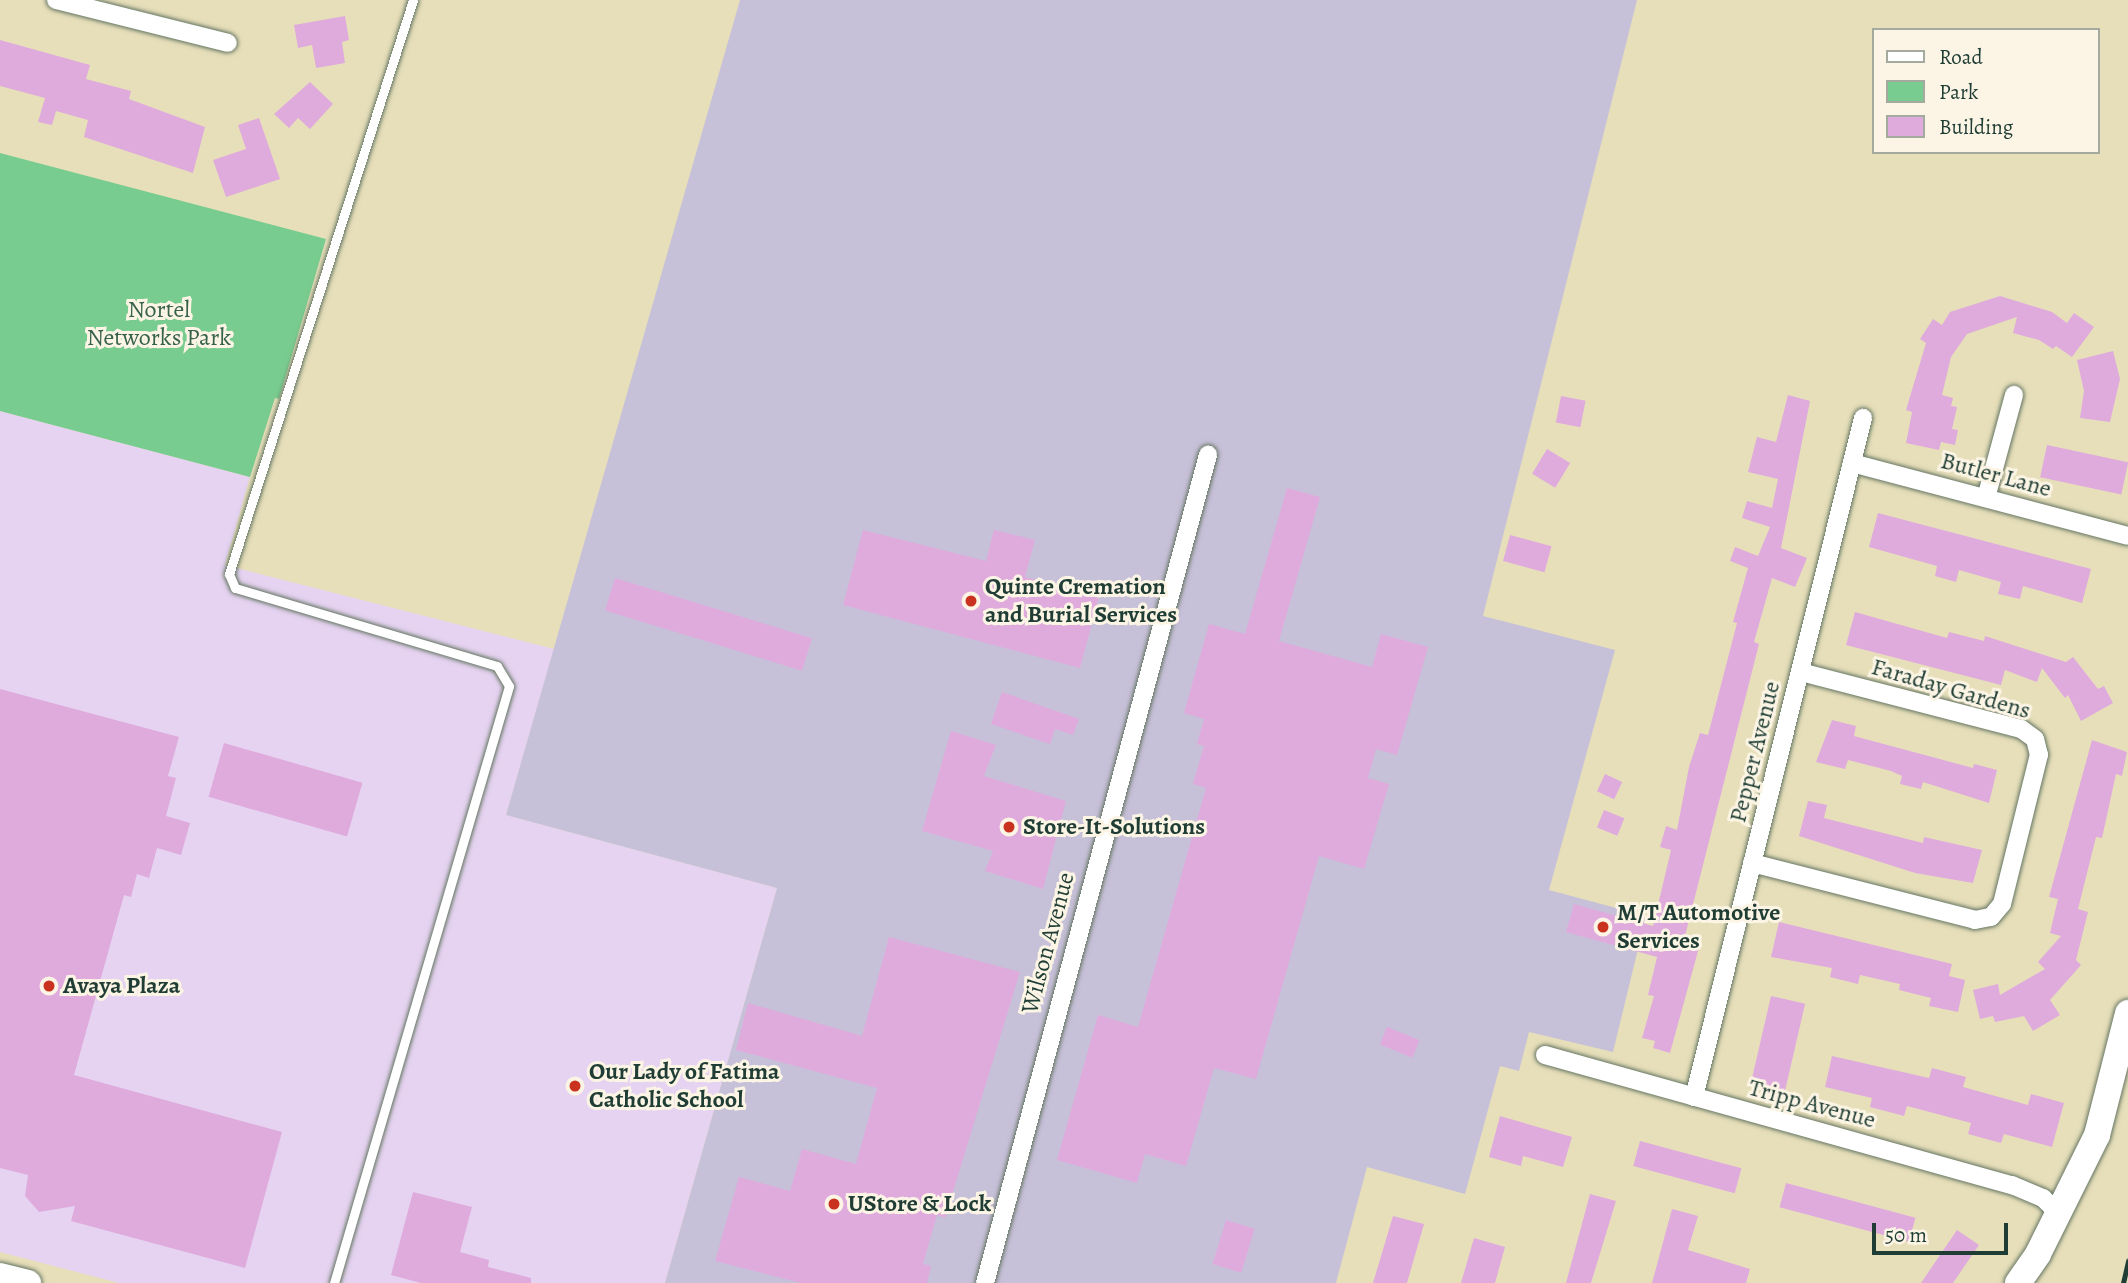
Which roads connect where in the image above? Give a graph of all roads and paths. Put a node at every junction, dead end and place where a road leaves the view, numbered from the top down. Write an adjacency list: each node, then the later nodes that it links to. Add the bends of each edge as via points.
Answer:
1 (56, 0): 3 (street)
2 (413, 0): 18 (lane, via 229,574 234,588 498,666 509,686)
3 (228, 43)
4 (2014, 395): 8 (street)
5 (1863, 418): 7 (street, Pepper Avenue)
6 (1208, 455): 19 (street, Wilson Avenue)
7 (1852, 463): 8 (street, Butler Lane); 10 (street, Pepper Avenue)
8 (1986, 498): 9 (street, Butler Lane)
9 (2128, 536)
10 (1800, 672): 11 (street, Pepper Avenue); 11 (street, Faraday Gardens, via 2021,729 2035,738 2039,755 2002,904 1991,916 1975,920)
11 (1752, 863): 14 (street, Pepper Avenue)
12 (2128, 1013): 15 (main road, via 2097,1135)
13 (1545, 1055): 14 (street, Tripp Avenue)
14 (1694, 1097): 15 (street, Tripp Avenue, via 2012,1185 2043,1198)
15 (2059, 1214): 20 (main road)
16 (0, 1276): 17 (main road)
17 (28, 1283)
18 (334, 1283)
19 (985, 1283)
20 (2018, 1283)

